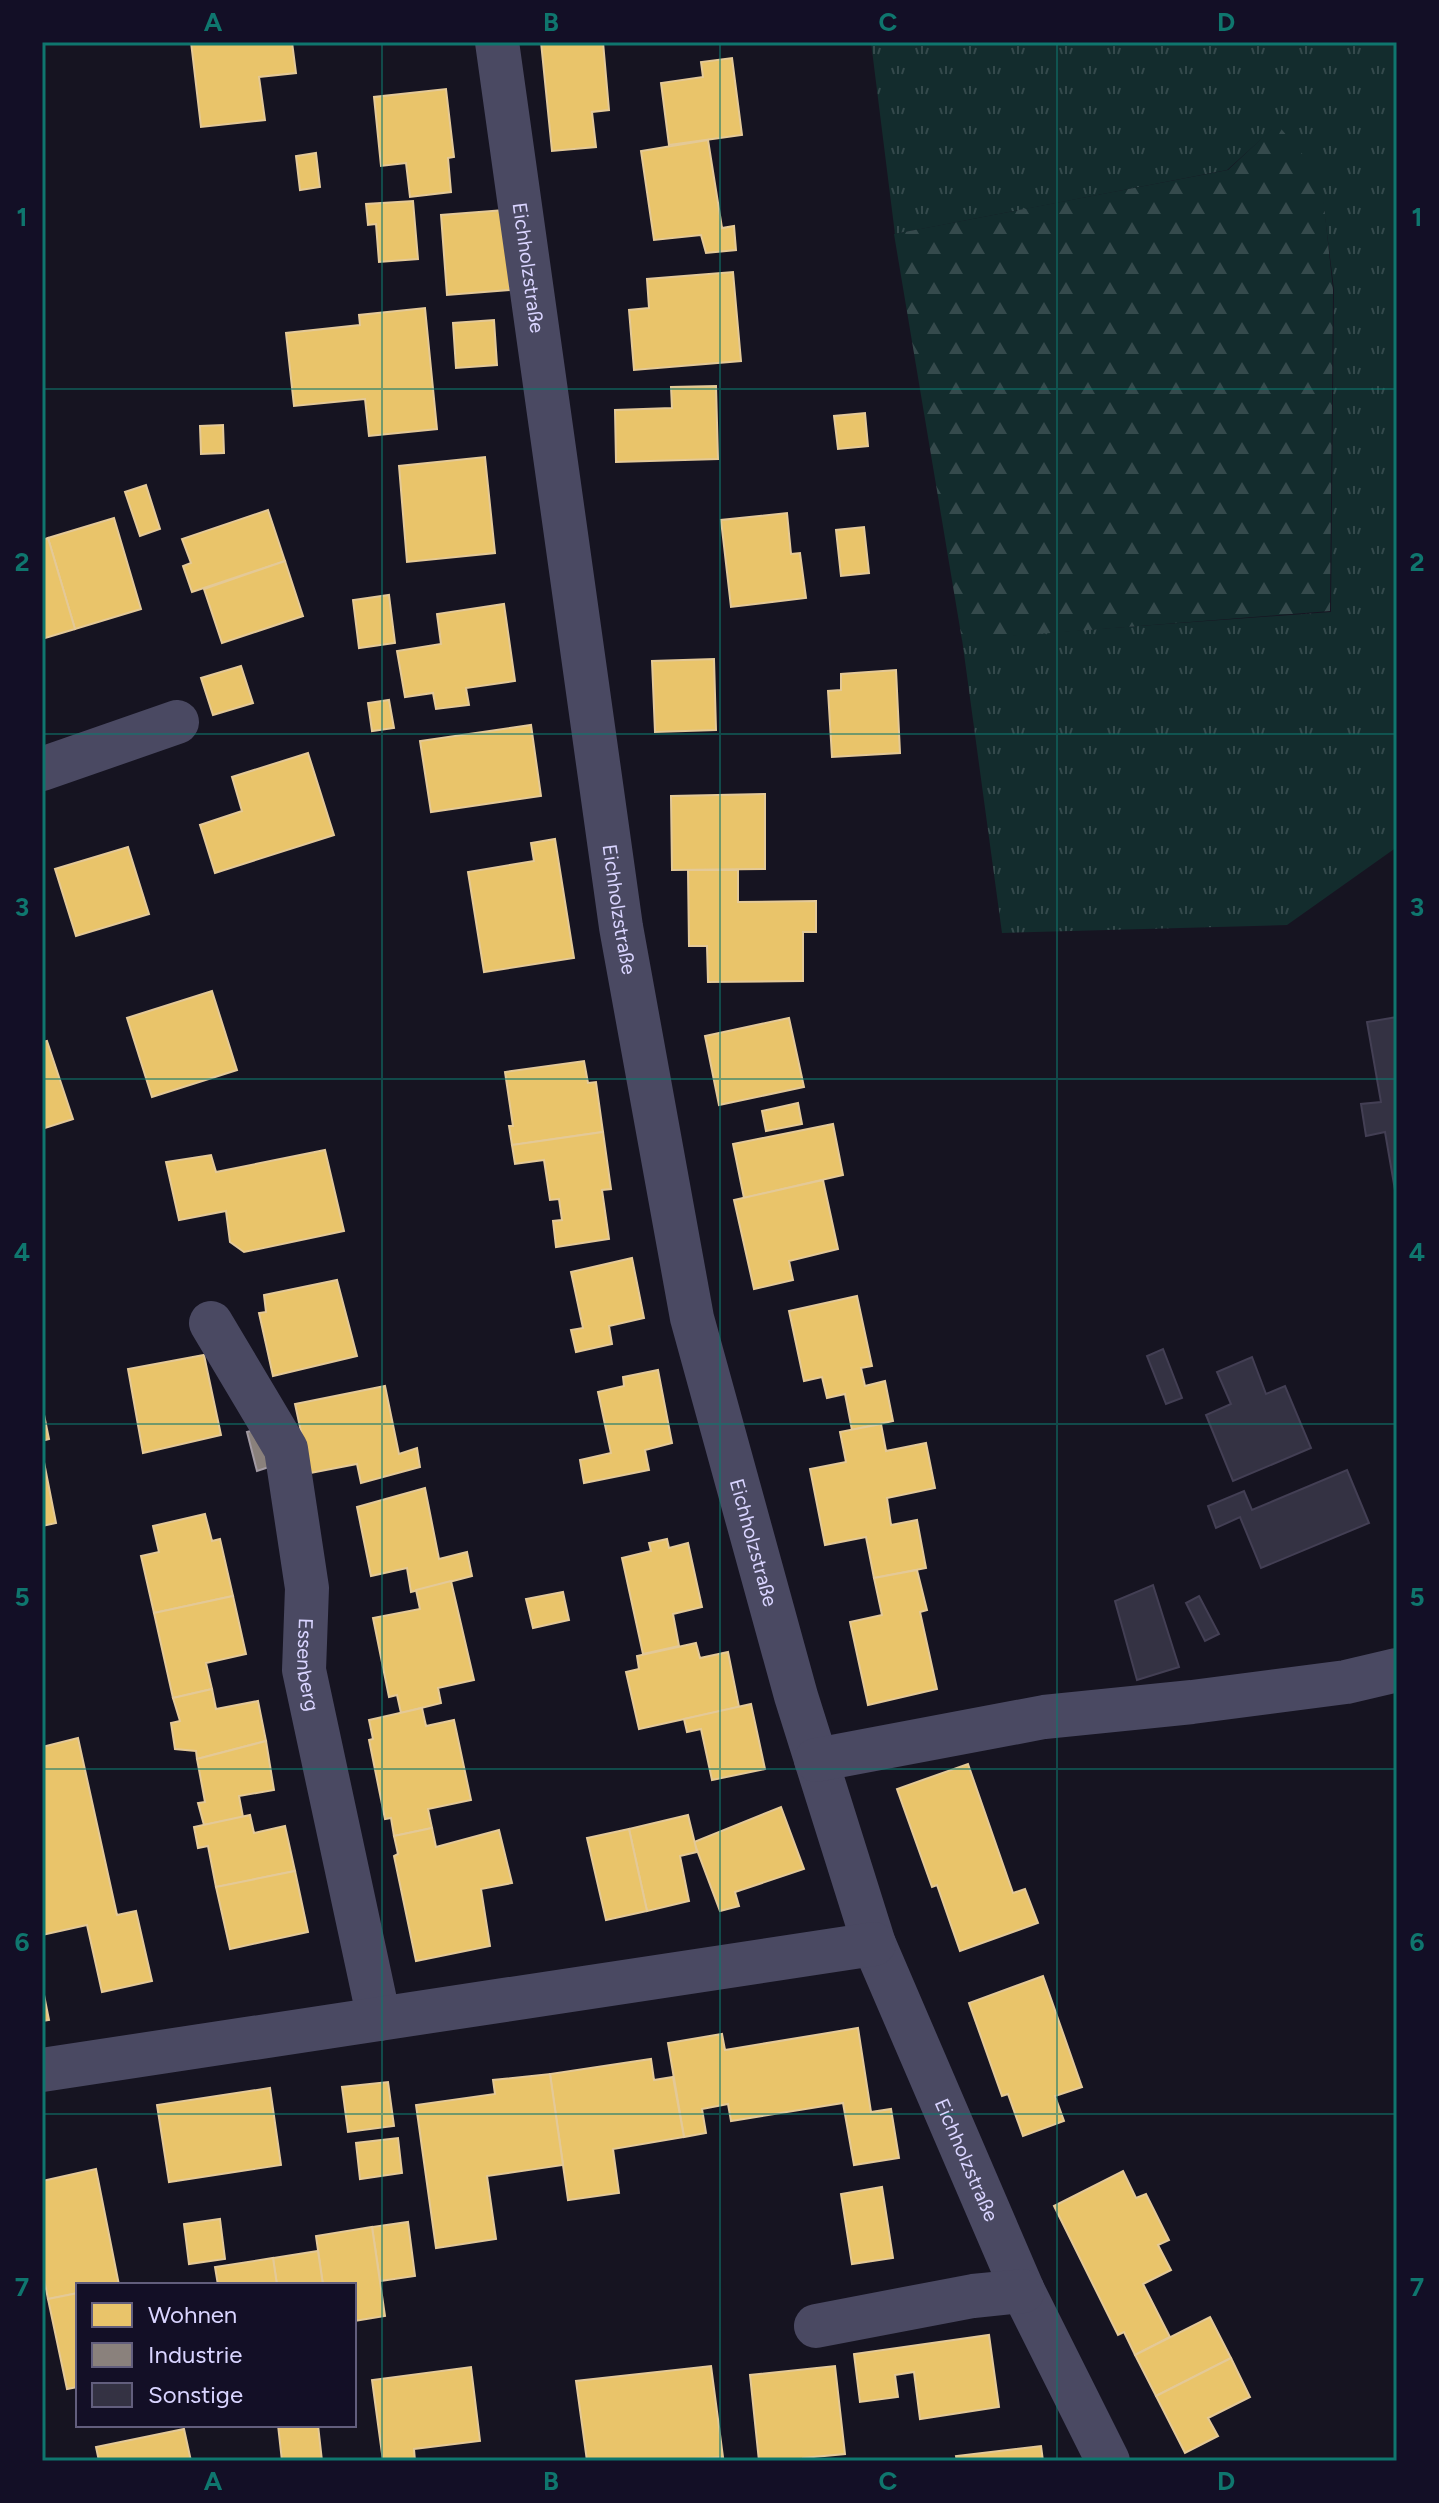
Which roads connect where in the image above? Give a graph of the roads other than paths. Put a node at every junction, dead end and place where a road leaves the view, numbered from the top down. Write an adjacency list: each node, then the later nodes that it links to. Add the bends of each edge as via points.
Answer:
1 (497, 42): 6 (street, Eichholzstraße, via 621,927 692,1318)
2 (177, 722): 3 (street)
3 (42, 769)
4 (211, 1323): 8 (street, Essenberg, via 286,1449 307,1588 304,1670)
5 (1397, 1670): 6 (street, via 1346,1682 1044,1717)
6 (816, 1760): 7 (street, Eichholzstraße)
7 (874, 1944): 8 (street); 10 (street, Eichholzstraße)
8 (379, 2019): 9 (street)
9 (42, 2070)
10 (1023, 2291): 11 (street); 12 (street, Eichholzstraße)
11 (816, 2326)
12 (1108, 2461)

